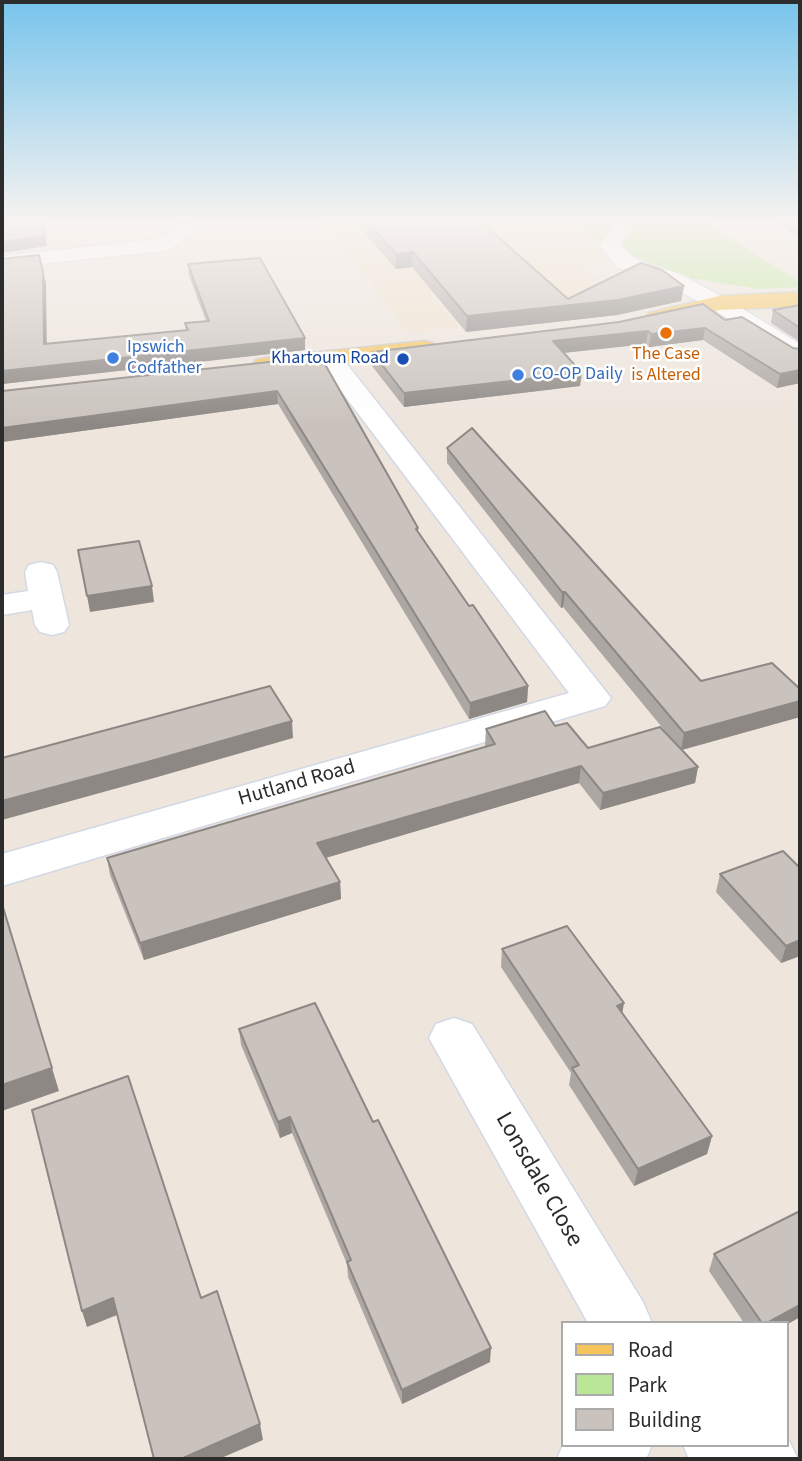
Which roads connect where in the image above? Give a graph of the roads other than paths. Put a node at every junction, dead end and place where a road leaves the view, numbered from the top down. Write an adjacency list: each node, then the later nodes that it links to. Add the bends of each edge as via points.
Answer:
1 (694, 289): 3 (street)
2 (800, 299): 3 (main road)
3 (719, 303): 4 (main road); 6 (street)
4 (630, 323)
5 (451, 345): 7 (main road)
6 (800, 354)
7 (329, 358): 8 (main road); 11 (street, Hutland Road, via 592,698)
8 (246, 367)
9 (46, 598): 10 (street)
10 (2, 605)
11 (2, 870)
12 (454, 1038): 13 (street, Lonsdale Close)
13 (621, 1321)
14 (615, 1447): 16 (street)
15 (723, 1447): 17 (street)
16 (590, 1459)
17 (765, 1459)

